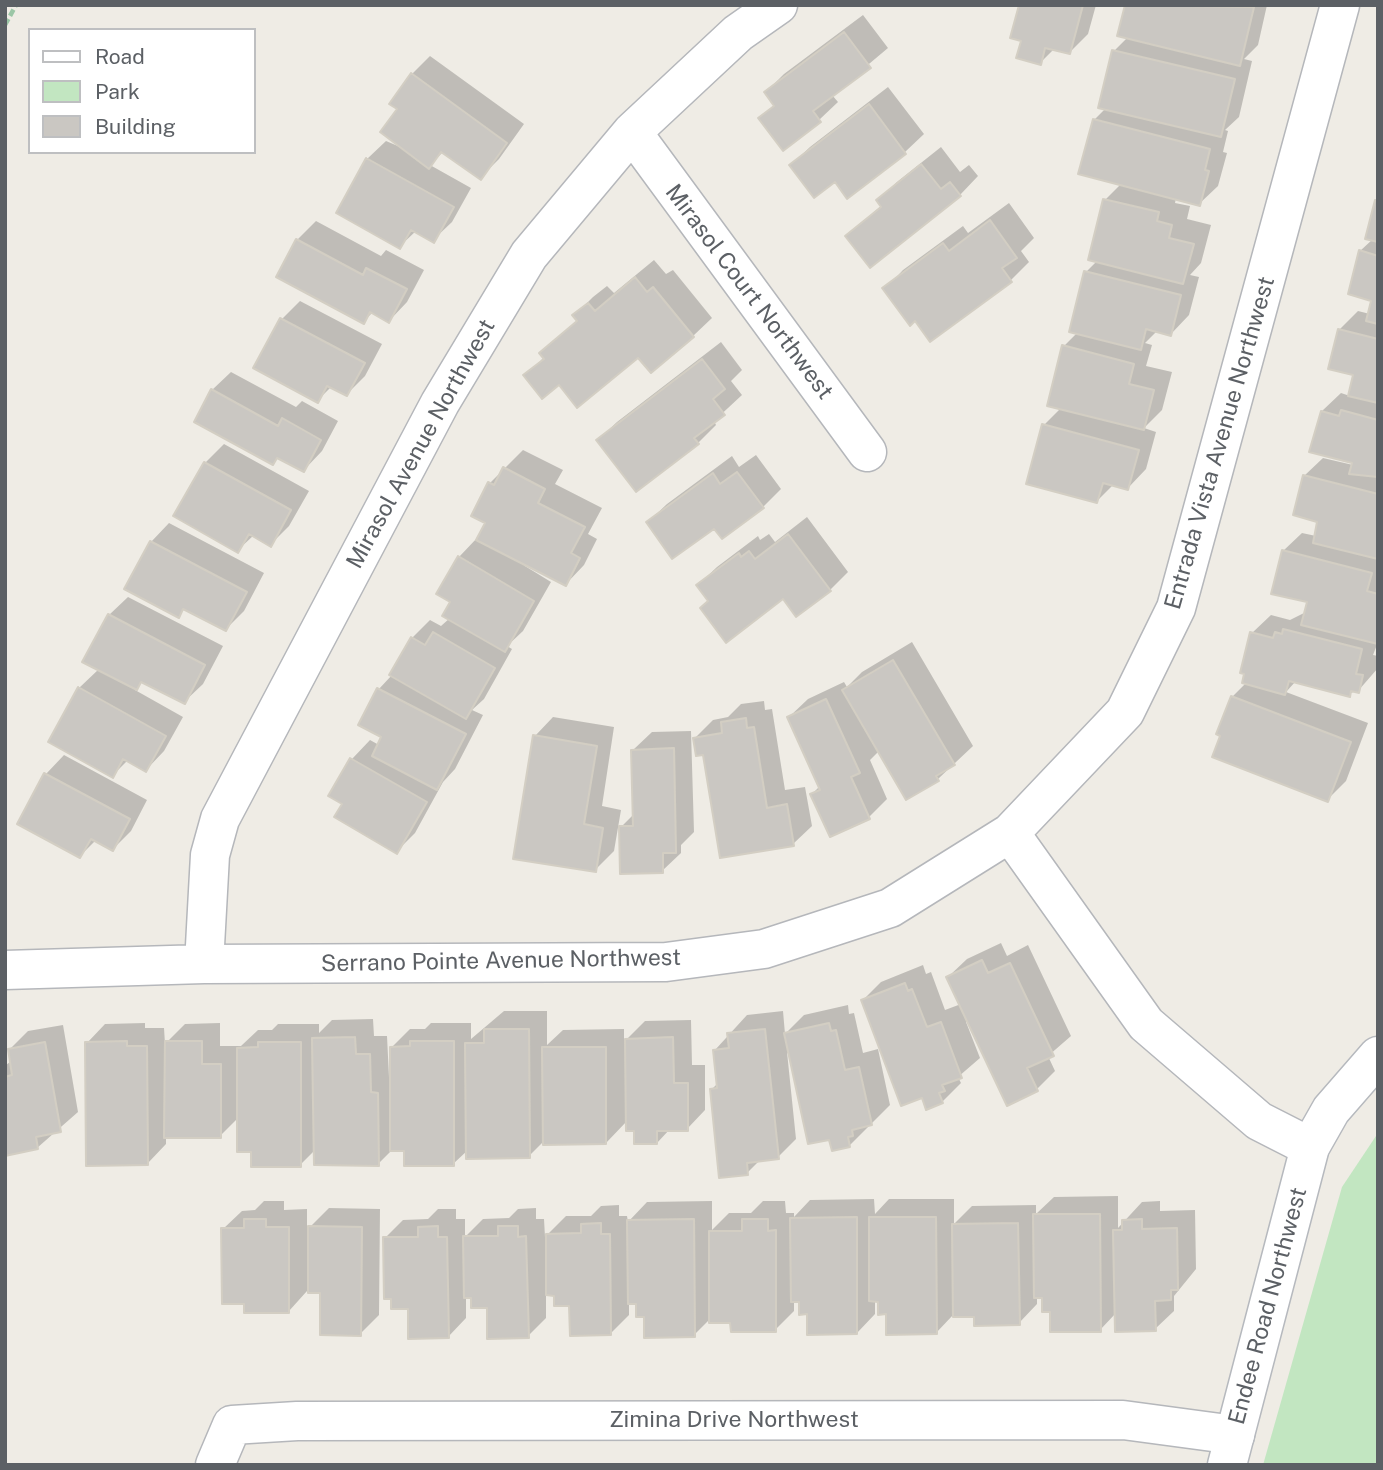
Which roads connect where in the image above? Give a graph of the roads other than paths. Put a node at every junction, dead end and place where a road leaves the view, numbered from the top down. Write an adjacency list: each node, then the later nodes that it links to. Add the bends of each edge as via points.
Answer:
1 (778, 5): 3 (street, Mirasol Avenue Northwest, via 738,33)
2 (1340, 5): 5 (street, Entrada Vista Avenue Northwest, via 1176,608 1125,712)
3 (632, 132): 4 (street, Mirasol Court Northwest); 6 (street, Mirasol Avenue Northwest, via 529,255 440,403 220,819 210,855)
4 (867, 452)
5 (1010, 833): 6 (street, Serrano Pointe Avenue Northwest, via 890,908 764,949 666,962); 9 (street, via 1146,1024 1259,1121)
6 (204, 964): 7 (street, Serrano Pointe Avenue Northwest)
7 (5, 970)
8 (1378, 1056): 9 (street, Endee Road Northwest, via 1331,1110)
9 (1310, 1147): 10 (street, Endee Road Northwest)
10 (1231, 1450): 11 (street, Zimina Drive Northwest, via 1123,1420 366,1419 232,1425)
11 (215, 1465)

